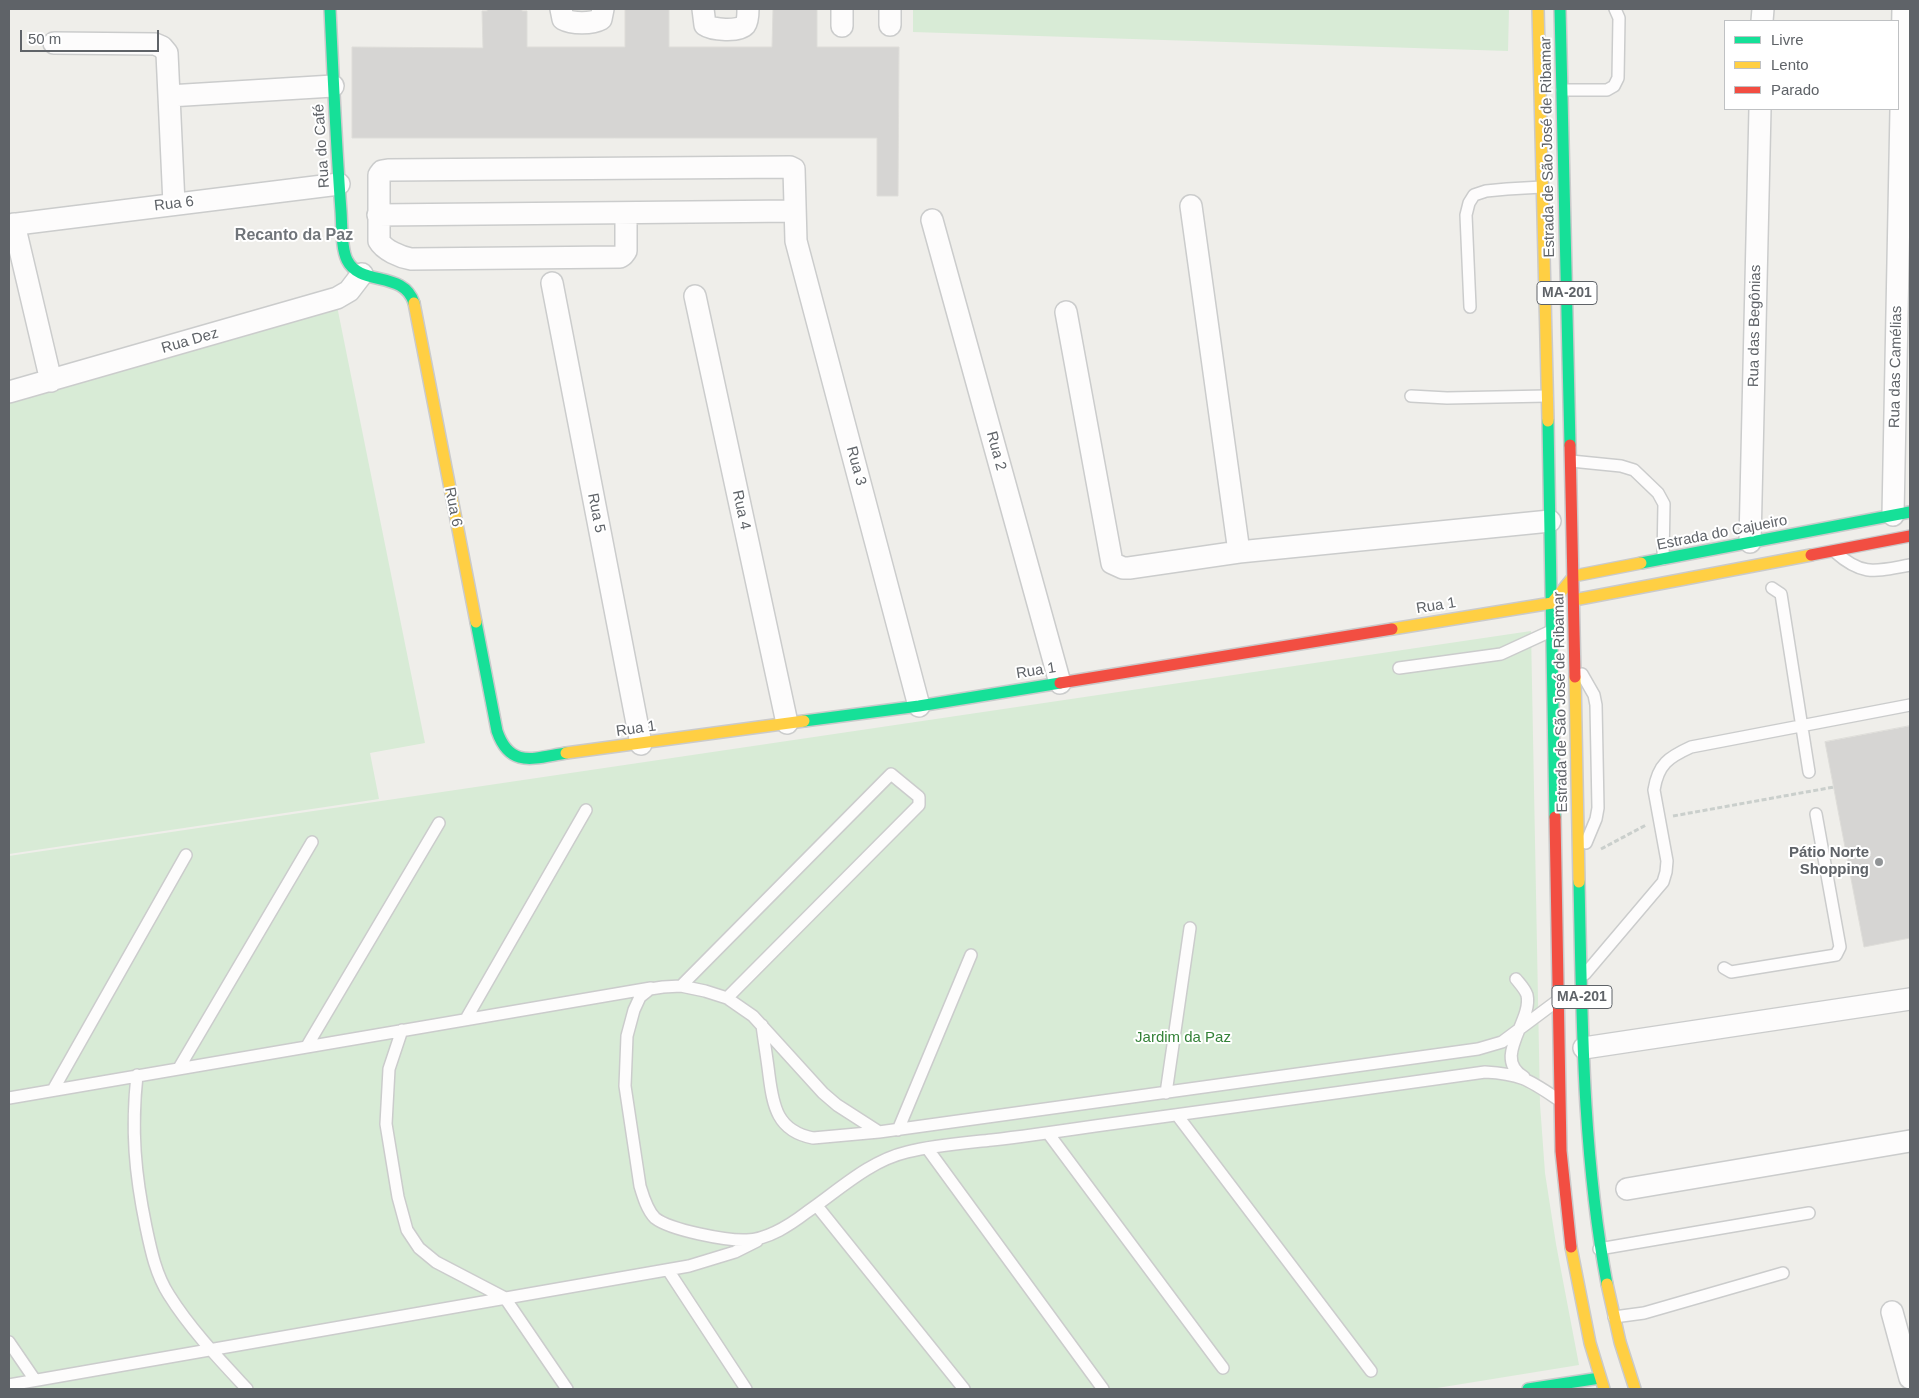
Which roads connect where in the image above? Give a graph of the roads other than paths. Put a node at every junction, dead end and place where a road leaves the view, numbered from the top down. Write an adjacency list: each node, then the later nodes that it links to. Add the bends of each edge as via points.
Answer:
1 (330, 9): 11 (main road, Rua do Café)
2 (561, 9): 3 (street, via 563,19 569,22 597,21 601,19)
3 (603, 9)
4 (704, 9): 5 (street, via 705,25 710,29 738,29 745,25)
5 (748, 9)
6 (1538, 9): 16 (main road, Estrada de São José de Ribamar / MA-201)
7 (1560, 9): 12 (main road, Estrada de São José de Ribamar / MA-201)
8 (1615, 9): 12 (lane, via 1619,18 1618,78 1614,86 1607,90)
9 (1903, 9): 34 (street, Rua das Camélias)
10 (54, 44): 13 (street, via 155,44 162,47 167,53)
11 (333, 86): 13 (street); 15 (main road, Rua do Café)
12 (1562, 90): 33 (main road, Estrada de São José de Ribamar / MA-201)
13 (169, 96): 17 (street)
14 (1760, 110): 38 (street, Rua das Begônias)
15 (339, 184): 17 (street, Rua 6); 24 (main road, Rua do Café, via 345,255 351,266)
16 (1542, 187): 27 (lane, via 1486,191 1474,195 1469,203 1466,215); 32 (main road, Estrada de São José de Ribamar / MA-201)
17 (174, 204): 23 (street, Rua 6)
18 (1191, 206): 39 (street)
19 (626, 213): 20 (street); 20 (street, via 626,251 620,257 421,259 404,257 382,245 378,235); 21 (street)
20 (378, 215): 21 (street, Rua 3, via 379,175 382,171 790,166 796,174)
21 (795, 218): 51 (street, Rua 3, via 796,241)
22 (932, 220): 49 (street, Rua 2)
23 (12, 225): 29 (street)
24 (362, 274): 29 (street, Rua Dez, via 344,295 336,298); 55 (main road, Rua 6, via 400,284 413,300 497,731 509,754)
25 (552, 283): 54 (street, Rua 5)
26 (695, 296): 52 (street, Rua 4)
27 (1470, 307)
28 (1066, 312): 39 (street, via 1112,563 1129,568)
29 (51, 381): 30 (street, Rua Dez)
30 (9, 392)
31 (1411, 396): 32 (lane)
32 (1547, 396): 35 (main road, Estrada de São José de Ribamar / MA-201)
33 (1571, 461): 40 (lane, via 1634,470 1658,493 1664,504); 42 (main road, Estrada de São José de Ribamar / MA-201)
34 (1901, 513): 37 (main road, Estrada do Cajueiro)
35 (1550, 521): 39 (street); 45 (main road, Estrada de São José de Ribamar / MA-201)
36 (1910, 536): 37 (main road, Estrada do Cajueiro)
37 (1831, 539): 38 (main road, Estrada do Cajueiro); 41 (lane, via 1849,564 1862,569 1877,571); 44 (main road, Estrada do Cajueiro)
38 (1750, 542): 40 (main road, Estrada do Cajueiro)
39 (1239, 552)
40 (1663, 560): 42 (main road, Estrada do Cajueiro)
41 (1910, 565)
42 (1574, 576): 44 (main road, Estrada de São José de Ribamar / MA-201); 45 (main road)
43 (1772, 588): 53 (lane, via 1780,594)
44 (1574, 600): 47 (main road, Estrada de São José de Ribamar / MA-201)
45 (1552, 602): 46 (main road, Estrada de São José de Ribamar / MA-201); 49 (main road, Rua 1)
46 (1552, 630): 48 (lane, via 1501,654); 71 (main road, Estrada de São José de Ribamar / MA-201)
47 (1575, 661): 62 (main road, Estrada de São José de Ribamar / MA-201); 62 (lane, via 1594,695 1596,705 1598,799 1596,819)
48 (1399, 668)
49 (1060, 682): 51 (main road, Rua 1)
50 (1910, 705): 53 (lane)
51 (920, 706): 52 (main road, Rua 1)
52 (787, 723): 54 (main road, Rua 1)
53 (1803, 726): 56 (lane); 66 (lane, via 1691,747 1671,756 1661,767 1654,790 1667,861 1663,882)
54 (640, 744): 55 (main road, Rua 1)
55 (524, 759)
56 (1809, 772)
57 (586, 810): 73 (lane)
58 (1816, 814): 65 (lane, via 1839,950 1836,955 1740,971 1731,972)
59 (439, 823): 77 (lane)
60 (312, 842): 79 (lane)
61 (186, 856): 82 (lane)
62 (1578, 861): 66 (main road, Estrada de São José de Ribamar / MA-201)
63 (1190, 928): 83 (lane)
64 (971, 955): 87 (lane)
65 (1724, 968)
66 (1582, 978): 78 (main road, Estrada de São José de Ribamar / MA-201)
67 (1516, 979): 76 (lane, via 1527,995 1524,1020)
68 (681, 986): 69 (lane); 70 (lane); 70 (lane, via 891,774 919,797 918,805)
69 (663, 987): 73 (lane); 95 (lane, via 650,989 640,998 627,1036 625,1058 625,1086 645,1201 653,1216 683,1229 734,1240)
70 (728, 998): 74 (lane)
71 (1558, 1000): 76 (lane); 85 (main road, Estrada de São José de Ribamar / MA-201)
72 (1910, 1000): 78 (street)
73 (466, 1019): 75 (lane)
74 (762, 1025): 88 (lane, via 822,1093); 88 (lane, via 773,1101 783,1123 794,1132 813,1138)
75 (402, 1030): 77 (lane); 99 (lane, via 389,1069 386,1124 407,1230 419,1248 436,1262)
76 (1518, 1031): 81 (lane, via 1513,1042 1512,1061 1518,1074); 83 (lane, via 1502,1042 1478,1049)
77 (307, 1046): 79 (lane)
78 (1584, 1048): 96 (main road, Estrada de São José de Ribamar / MA-201, via 1589,1162)
79 (179, 1068): 80 (lane)
80 (137, 1075): 82 (lane); 103 (lane, via 134,1147 138,1189 152,1258 169,1295)
81 (1525, 1078): 85 (lane); 86 (lane, via 1485,1072)
82 (53, 1090): 84 (lane)
83 (1166, 1093): 87 (lane)
84 (9, 1098)
85 (1560, 1100): 106 (main road, Estrada de São José de Ribamar / MA-201, via 1564,1190 1571,1249)
86 (1177, 1115): 89 (lane); 105 (lane)
87 (898, 1130): 88 (lane)
88 (879, 1132)
89 (1048, 1133): 91 (lane); 104 (lane)
90 (1910, 1141): 92 (street)
91 (927, 1148): 93 (lane, via 904,1153 866,1170); 114 (lane)
92 (1627, 1189)
93 (817, 1206): 95 (lane); 113 (lane)
94 (1809, 1214): 96 (lane)
95 (769, 1235): 97 (lane, via 722,1257)
96 (1600, 1249): 101 (main road, Estrada de São José de Ribamar / MA-201)
97 (668, 1270): 99 (lane); 112 (lane)
98 (1782, 1273): 101 (lane, via 1644,1313)
99 (505, 1298): 103 (lane); 111 (lane)
100 (1892, 1312): 107 (street)
101 (1612, 1317): 117 (main road, Estrada de São José de Ribamar / MA-201)
102 (9, 1342): 108 (lane)
103 (210, 1350): 108 (lane); 110 (lane)
104 (1223, 1368)
105 (1371, 1371)
106 (1600, 1378): 115 (main road); 116 (main road, Estrada de São José de Ribamar / MA-201)
107 (1910, 1378)
108 (35, 1380): 109 (lane)
109 (16, 1386)
110 (247, 1389)
111 (566, 1389)
112 (746, 1389)
113 (964, 1389)
114 (1103, 1389)
115 (1528, 1389)
116 (1604, 1389)
117 (1635, 1389)

